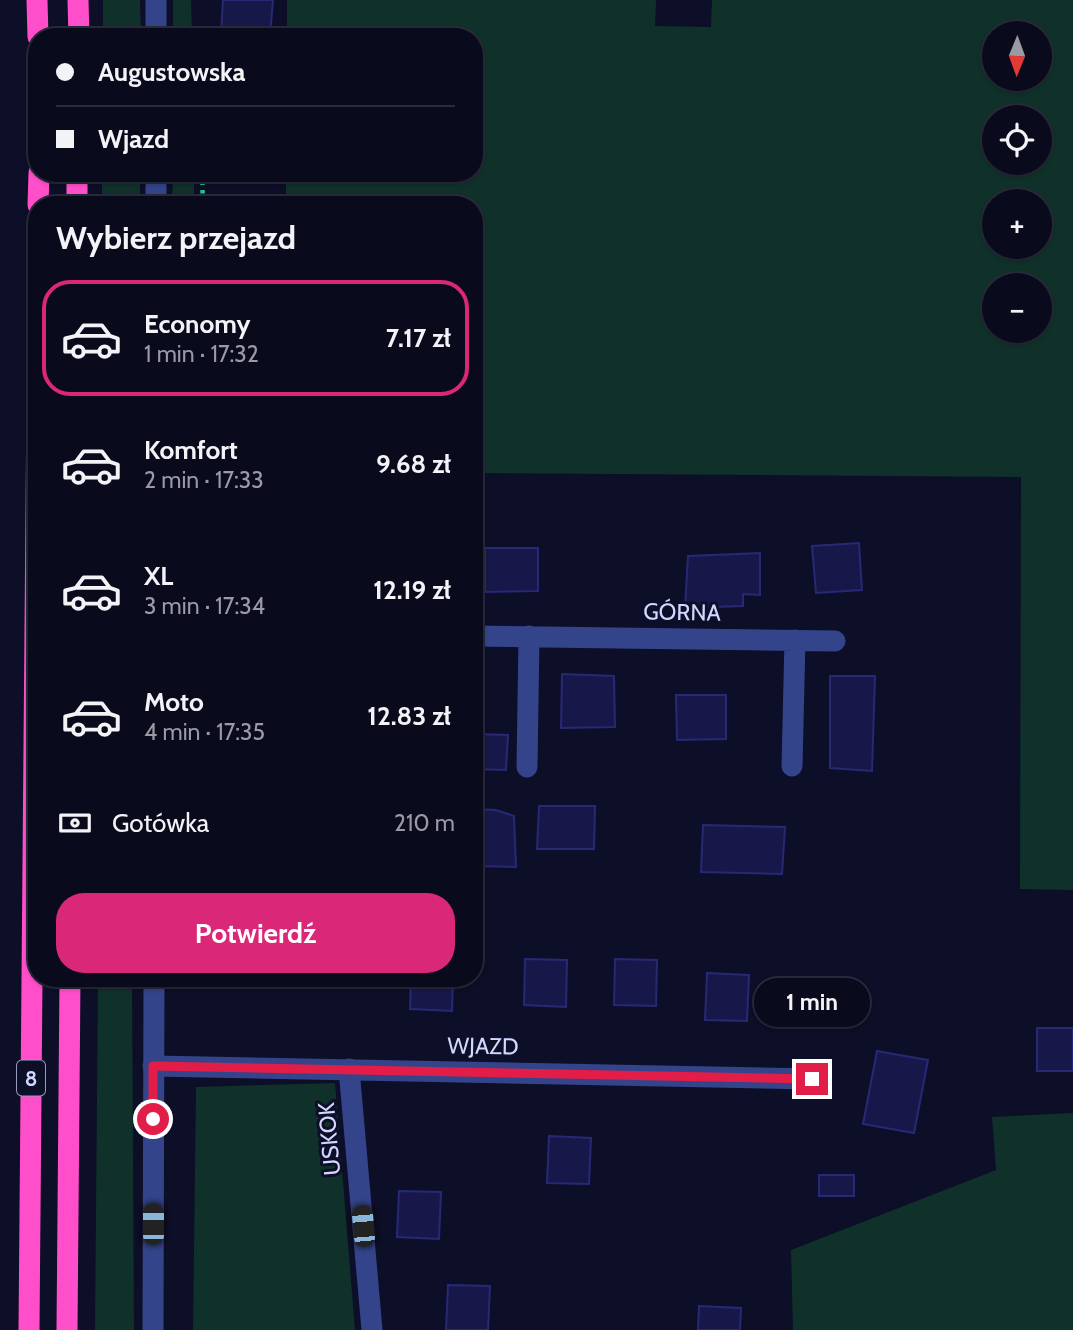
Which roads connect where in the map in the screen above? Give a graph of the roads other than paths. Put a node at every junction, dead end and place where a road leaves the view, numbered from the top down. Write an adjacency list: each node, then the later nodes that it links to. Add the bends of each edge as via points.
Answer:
1 (37, 0): 4 (highway)
2 (78, 0): 5 (highway)
3 (156, 0): 6 (street)
4 (38, 28)
5 (79, 28)
6 (156, 28)
7 (483, 636): 8 (street, GÓRNA)
8 (529, 636): 9 (street, GÓRNA); 12 (street)
9 (795, 640): 10 (street, GÓRNA); 11 (street)
10 (835, 641)
11 (792, 766)
12 (527, 767)
13 (32, 987): 19 (highway, 8)
14 (70, 987): 20 (highway, 8)
15 (154, 987): 16 (street)
16 (153, 1066): 17 (street, WJAZD); 21 (street)
17 (349, 1069): 18 (street, WJAZD); 22 (street, USKOK)
18 (812, 1079)
19 (29, 1330)
20 (68, 1330)
21 (153, 1330)
22 (372, 1330)

